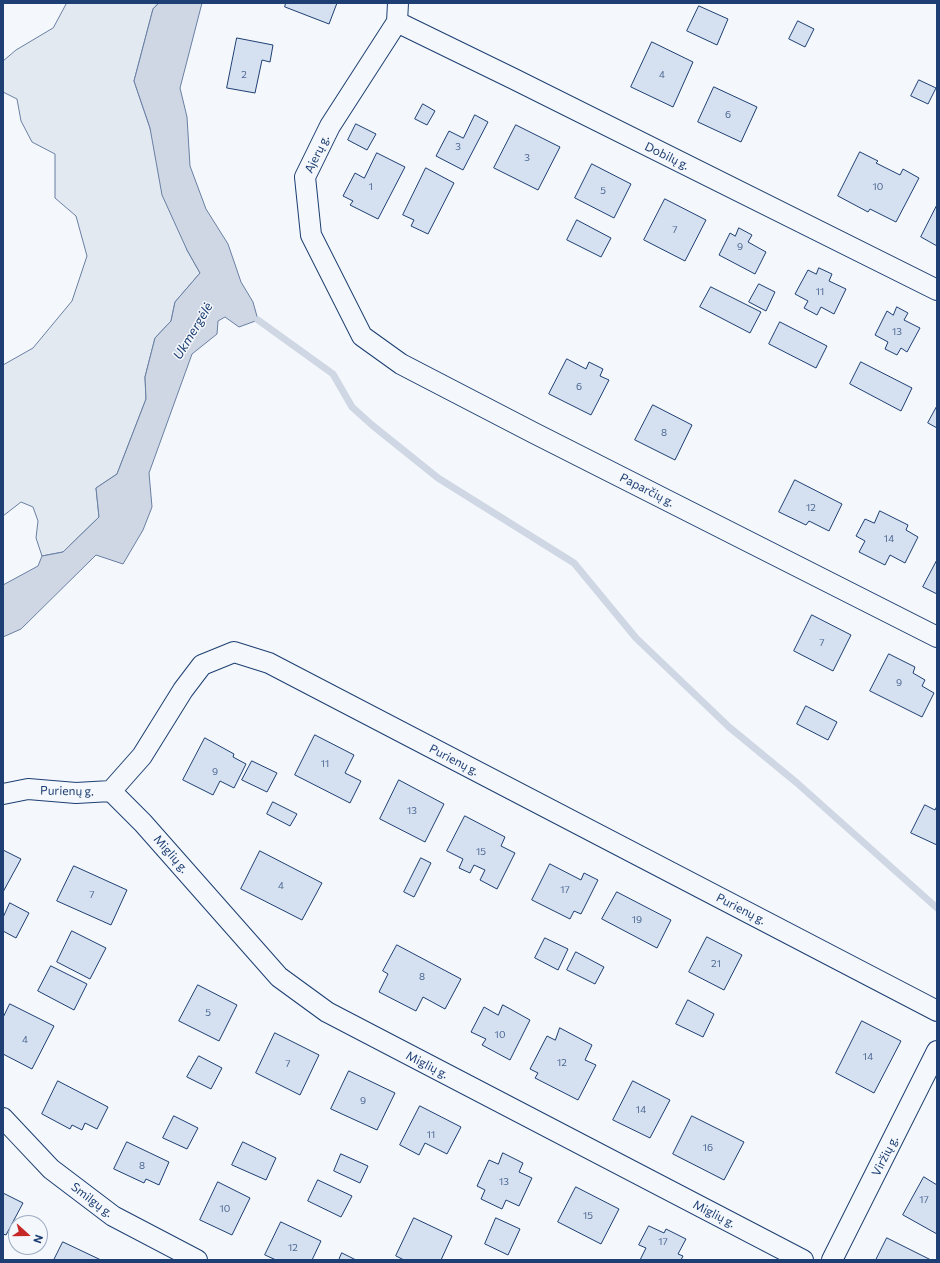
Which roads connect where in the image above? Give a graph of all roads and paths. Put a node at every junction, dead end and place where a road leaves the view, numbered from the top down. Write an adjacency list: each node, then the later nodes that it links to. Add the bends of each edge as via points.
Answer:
1 (398, 13): 2 (street, Dobilų g., via 514,79); 3 (street, Ajerų g., via 330,126 305,177 311,235)
2 (937, 290)
3 (362, 336): 4 (street, Paparčių g., via 401,364)
4 (937, 637)
5 (111, 790): 6 (street, Purienų g., via 76,793 28,790); 7 (street, Purienų g., via 142,756 182,690 202,665 234,652 269,662); 11 (street, Miglių g., via 279,977 326,1012)
6 (3, 794)
7 (937, 1011)
8 (937, 1051): 12 (street, Viržių g.)
9 (3, 1118): 10 (street, Smilgų g., via 51,1169 113,1216)
10 (197, 1260)
11 (803, 1260)
12 (832, 1260)

